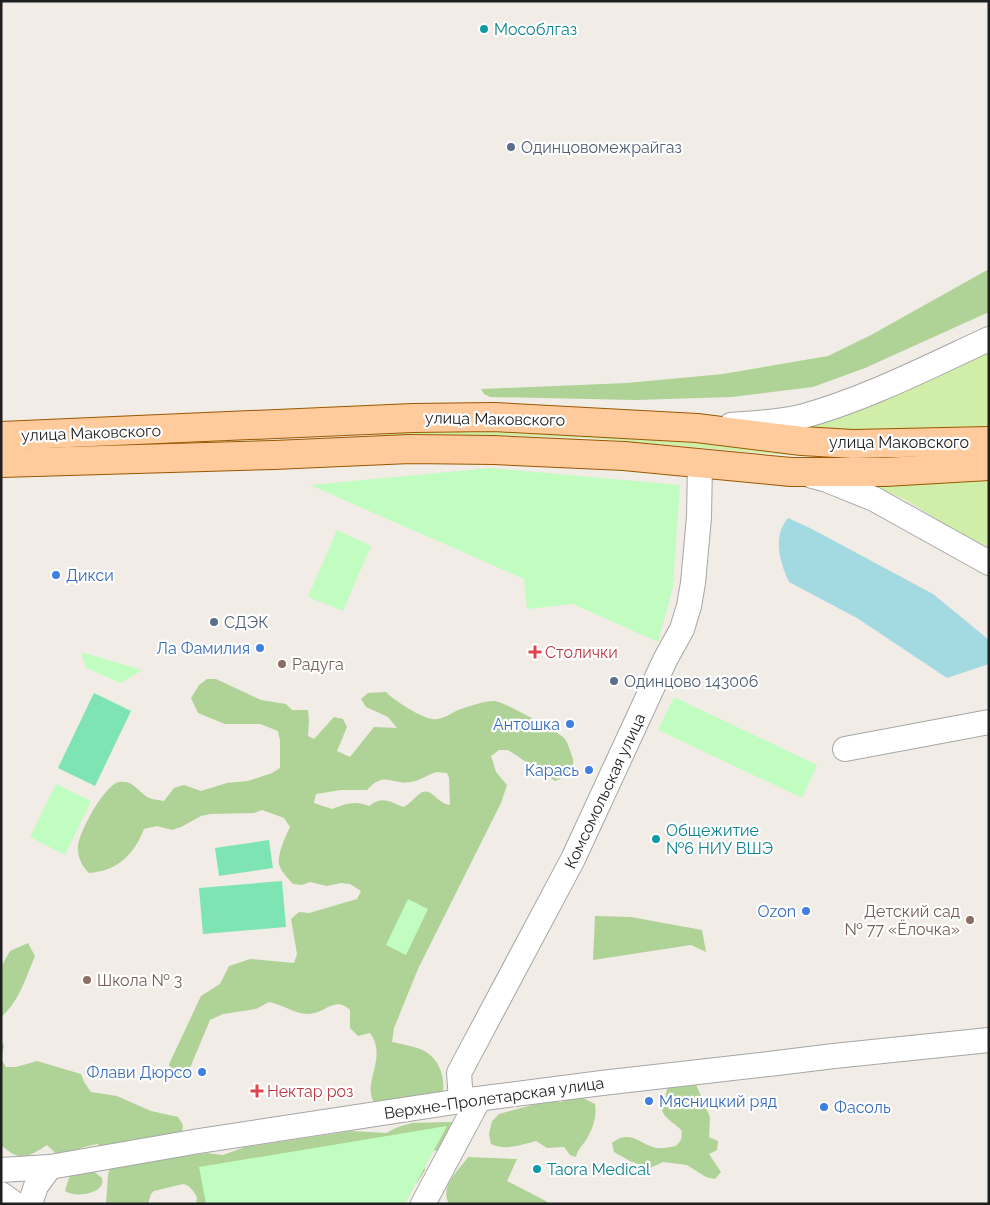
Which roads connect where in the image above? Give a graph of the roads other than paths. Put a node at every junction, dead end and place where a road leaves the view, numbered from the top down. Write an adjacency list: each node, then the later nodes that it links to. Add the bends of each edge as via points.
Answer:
1 (989, 340): 2 (street, via 870,393 802,416)
2 (697, 428): 3 (main road, улица Маковского, via 494,417); 4 (main road, улица Маковского, via 802,442)
3 (1, 436)
4 (989, 441)
5 (1, 463): 6 (main road, улица Маковского, via 410,448 624,456)
6 (700, 464): 8 (main road, улица Маковского); 13 (street, Комсомольская улица, via 693,583 682,629 574,859 459,1073)
7 (989, 466): 8 (main road, улица Маковского, via 885,472)
8 (791, 472): 9 (street, via 851,489)
9 (989, 563)
10 (989, 722): 11 (street)
11 (845, 749)
12 (989, 1040): 13 (street, Верхне-Пролетарская улица)
13 (470, 1100): 14 (street, Верхне-Пролетарская улица); 19 (street)
14 (50, 1167): 15 (street, Верхне-Пролетарская улица); 18 (street, via 36,1186)
15 (1, 1170)
16 (1, 1194): 17 (street)
17 (15, 1204)
18 (30, 1204)
19 (423, 1204)

